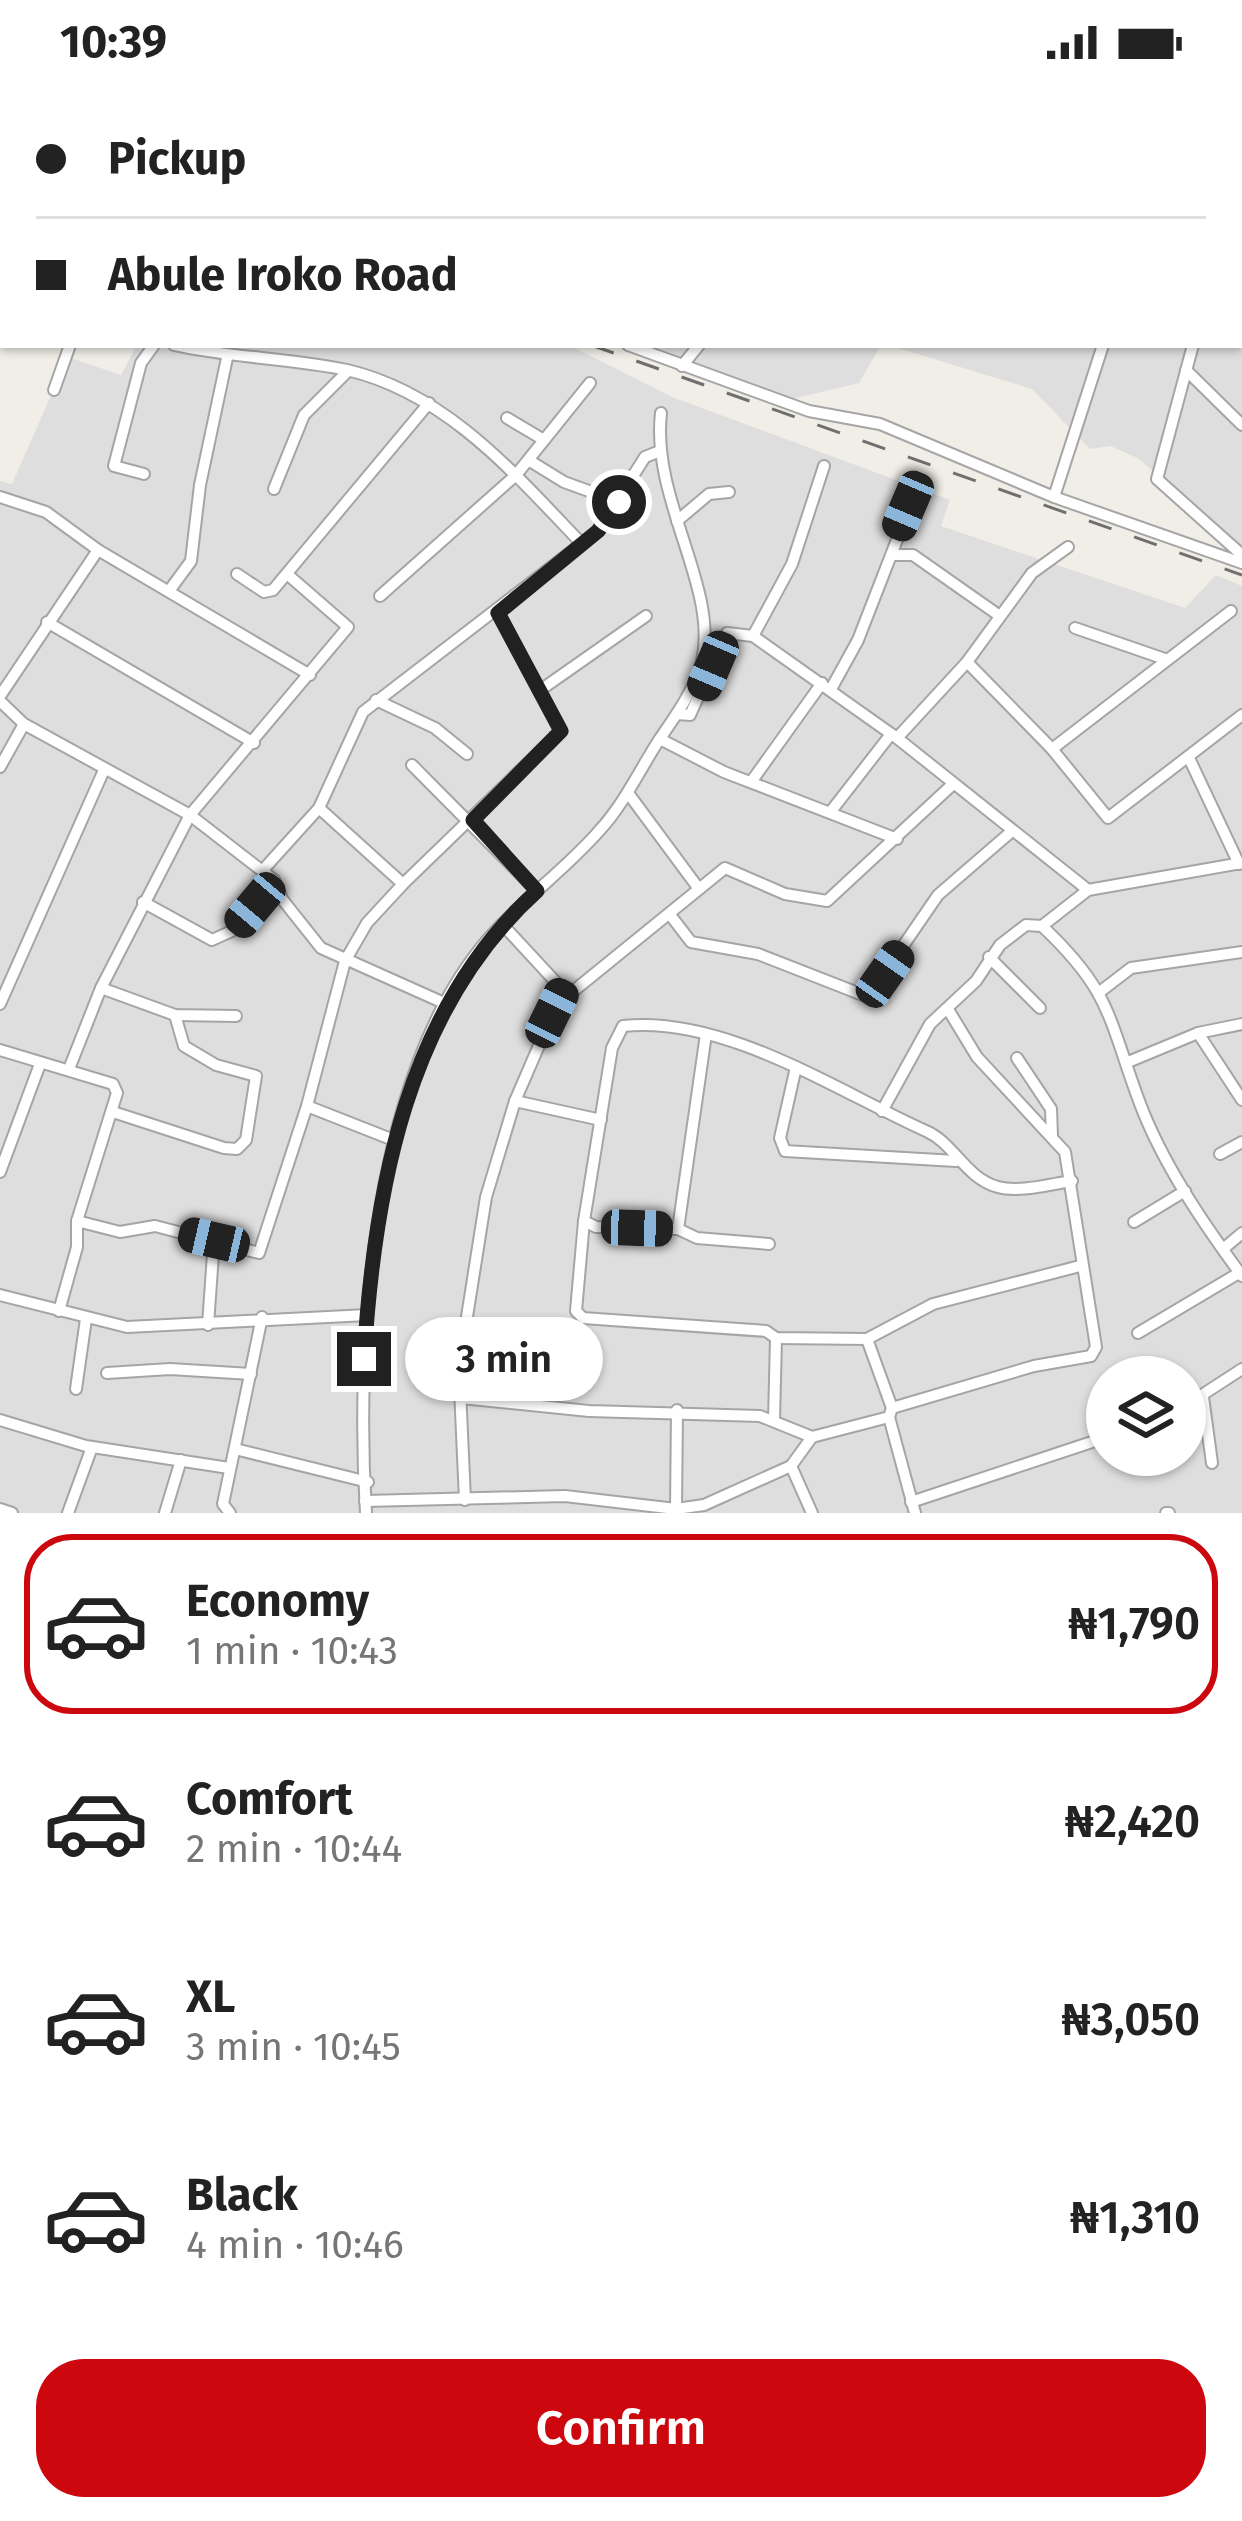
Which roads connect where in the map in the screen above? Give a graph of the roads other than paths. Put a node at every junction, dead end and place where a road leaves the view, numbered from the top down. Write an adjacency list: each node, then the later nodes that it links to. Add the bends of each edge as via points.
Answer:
1 (69, 348): 13 (street)
2 (152, 348): 22 (street, via 114,466)
3 (186, 348): 8 (street)
4 (636, 348): 9 (street)
5 (697, 348): 9 (street)
6 (1102, 348): 28 (street)
7 (1192, 348): 11 (street)
8 (227, 358): 10 (street); 38 (street, via 191,561)
9 (682, 366): 28 (street, via 809,412 880,424)
10 (348, 370): 14 (street); 24 (street, via 304,416)
11 (1186, 370): 17 (street); 35 (street, via 1157,479)
12 (590, 383): 18 (street)
13 (54, 390)
14 (429, 404): 23 (street); 37 (street)
15 (661, 413): 19 (street)
16 (506, 418): 18 (street)
17 (1242, 425)
18 (544, 440): 20 (street)
19 (660, 452): 29 (street, via 645,457); 30 (street)
20 (530, 460): 23 (street); 29 (street)
21 (824, 466): 46 (street, via 792,564)
22 (144, 474)
23 (516, 475): 31 (street); 39 (street)
24 (274, 489)
25 (729, 492): 30 (street, via 709,494)
26 (914, 496): 34 (street)
27 (0, 497): 33 (street, via 46,512)
28 (1054, 497): 35 (street)
29 (619, 502): 31 (street)
30 (677, 521): 54 (street, via 704,625 702,661)
31 (581, 543): 41 (street)
32 (1069, 547): 42 (street, via 1032,573)
33 (98, 550): 38 (street); 44 (street)
34 (894, 555): 42 (street, via 913,555); 50 (street)
35 (1242, 559)
36 (237, 574): 37 (street, via 269,593)
37 (287, 574): 49 (street, via 348,626)
38 (169, 591): 49 (street)
39 (380, 596)
40 (1232, 611): 47 (street)
41 (498, 613): 51 (street); 53 (street)
42 (997, 614): 48 (street)
43 (646, 616): 51 (street)
44 (47, 622): 52 (street); 59 (street)
45 (1075, 628): 47 (street)
46 (753, 636): 50 (street); 54 (street, via 728,633 690,715)
47 (1165, 659): 60 (street)
48 (967, 662): 57 (street); 60 (street)
49 (310, 675): 59 (street)
50 (826, 686): 57 (street); 66 (street)
51 (539, 691): 72 (street, via 560,726 558,737)
52 (0, 699): 56 (street)
53 (376, 700): 61 (street, via 435,728); 69 (street, via 354,728)
54 (677, 714): 58 (street)
55 (1242, 715): 62 (street)
56 (24, 724): 64 (street); 65 (street)
57 (894, 736): 67 (street); 70 (street)
58 (660, 740): 66 (street); 68 (street)
59 (254, 743): 71 (street)
60 (1052, 749): 62 (street, via 1108,818)
61 (466, 754)
62 (1189, 758): 75 (street)
63 (412, 765): 72 (street)
64 (0, 767)
65 (104, 770): 71 (street); 90 (street)
66 (751, 782): 70 (street)
67 (952, 785): 73 (street); 74 (street)
68 (628, 793): 79 (street); 81 (street)
69 (319, 808): 76 (street); 78 (street)
70 (832, 810): 74 (street)
71 (190, 814): 76 (street); 82 (street)
72 (473, 820): 78 (street); 81 (street)
73 (1012, 831): 80 (street); 83 (street, via 938,896 868,997 758,953 692,942)
74 (897, 839): 79 (street, via 821,903 729,867)
75 (1241, 864): 80 (street)
76 (262, 871): 77 (street)
77 (274, 880): 82 (street, via 234,930 212,940); 88 (street, via 311,937)
78 (403, 884): 88 (street)
79 (699, 889): 83 (street)
80 (1088, 890): 85 (street)
81 (537, 891): 84 (street)
82 (143, 902): 91 (street)
83 (670, 916): 92 (street, via 578,988)
84 (502, 924): 92 (street); 94 (street)
85 (1042, 926): 87 (street, via 1026,925); 93 (street)
86 (1242, 952): 93 (street, via 1130,968)
87 (989, 957): 96 (street); 97 (street)
88 (345, 961): 94 (street); 111 (street)
89 (0, 964): 90 (street)
90 (14, 970): 95 (street)
91 (101, 988): 98 (street); 108 (street)
92 (563, 991): 110 (street)
93 (1101, 991): 105 (street)
94 (444, 1003): 116 (street)
95 (0, 1004)
96 (1040, 1008)
97 (949, 1011): 112 (street, via 930,1024); 115 (street, via 976,1057)
98 (176, 1015): 99 (street); 113 (street, via 184,1046 256,1076 247,1140 224,1148)
99 (236, 1016)
100 (1242, 1024): 101 (street)
101 (1198, 1033): 105 (street); 109 (street)
102 (706, 1034): 107 (street); 114 (street, via 623,1026 614,1035); 126 (street)
103 (0, 1050): 106 (street)
104 (1017, 1058): 115 (street, via 1051,1109)
105 (1128, 1062): 122 (street, via 1140,1106)
106 (40, 1064): 108 (street); 120 (street)
107 (796, 1067): 112 (street); 119 (street, via 784,1151)
108 (69, 1069): 113 (street, via 112,1084)
109 (1242, 1100)
110 (515, 1101): 114 (street); 147 (street, via 486,1197)
111 (307, 1106): 116 (street); 128 (street, via 259,1253)
112 (882, 1111): 119 (street, via 926,1130)
113 (113, 1112): 123 (street)
114 (601, 1120): 124 (street)
115 (1052, 1136): 121 (street)
116 (396, 1141): 135 (street)
117 (1242, 1142): 118 (street)
118 (1220, 1154)
119 (956, 1161): 121 (street, via 1003,1189)
120 (0, 1172)
121 (1072, 1181): 131 (street)
122 (1185, 1191): 125 (street); 130 (street)
123 (77, 1221): 128 (street); 134 (street)
124 (584, 1221): 126 (street); 140 (street, via 578,1316)
125 (1134, 1222)
126 (678, 1229): 129 (street)
127 (1242, 1233): 130 (street)
128 (214, 1240): 138 (street)
129 (769, 1244)
130 (1223, 1250): 132 (street)
131 (1080, 1267): 141 (street, via 933,1304); 149 (street, via 1096,1347 1091,1356)
132 (1241, 1275): 139 (street)
133 (0, 1296): 134 (street)
134 (59, 1311): 137 (street)
135 (367, 1316): 136 (street); 161 (street)
136 (262, 1317): 138 (street); 144 (street)
137 (86, 1319): 138 (street); 145 (street)
138 (208, 1325)
139 (1138, 1333)
140 (776, 1338): 141 (street); 152 (street)
141 (867, 1339): 149 (street)
142 (1242, 1369): 146 (street)
143 (107, 1373): 144 (street)
144 (251, 1374): 156 (street)
145 (76, 1389)
146 (1206, 1395)
147 (461, 1398): 148 (street, via 590,1412); 162 (street)
148 (677, 1410): 152 (street); 168 (street)
149 (890, 1413): 153 (street); 166 (street)
150 (1206, 1419): 158 (street)
151 (0, 1420): 155 (street)
152 (774, 1420): 153 (street)
153 (812, 1437): 159 (street)
154 (1086, 1445): 166 (street)
155 (92, 1447): 157 (street); 170 (street)
156 (235, 1450): 160 (street); 161 (street)
157 (181, 1460): 160 (street); 171 (street)
158 (1212, 1463)
159 (791, 1466): 168 (street); 173 (street)
160 (229, 1468): 172 (street)
161 (368, 1482): 163 (street)
162 (464, 1499): 163 (street); 164 (street)
163 (366, 1507)
164 (486, 1507): 165 (street, via 565,1496)
165 (596, 1507): 168 (street)
166 (913, 1508)
167 (0, 1510): 169 (street)
168 (673, 1511)
169 (12, 1513)
170 (68, 1513)
171 (165, 1513)
172 (230, 1513)
173 (812, 1513)

